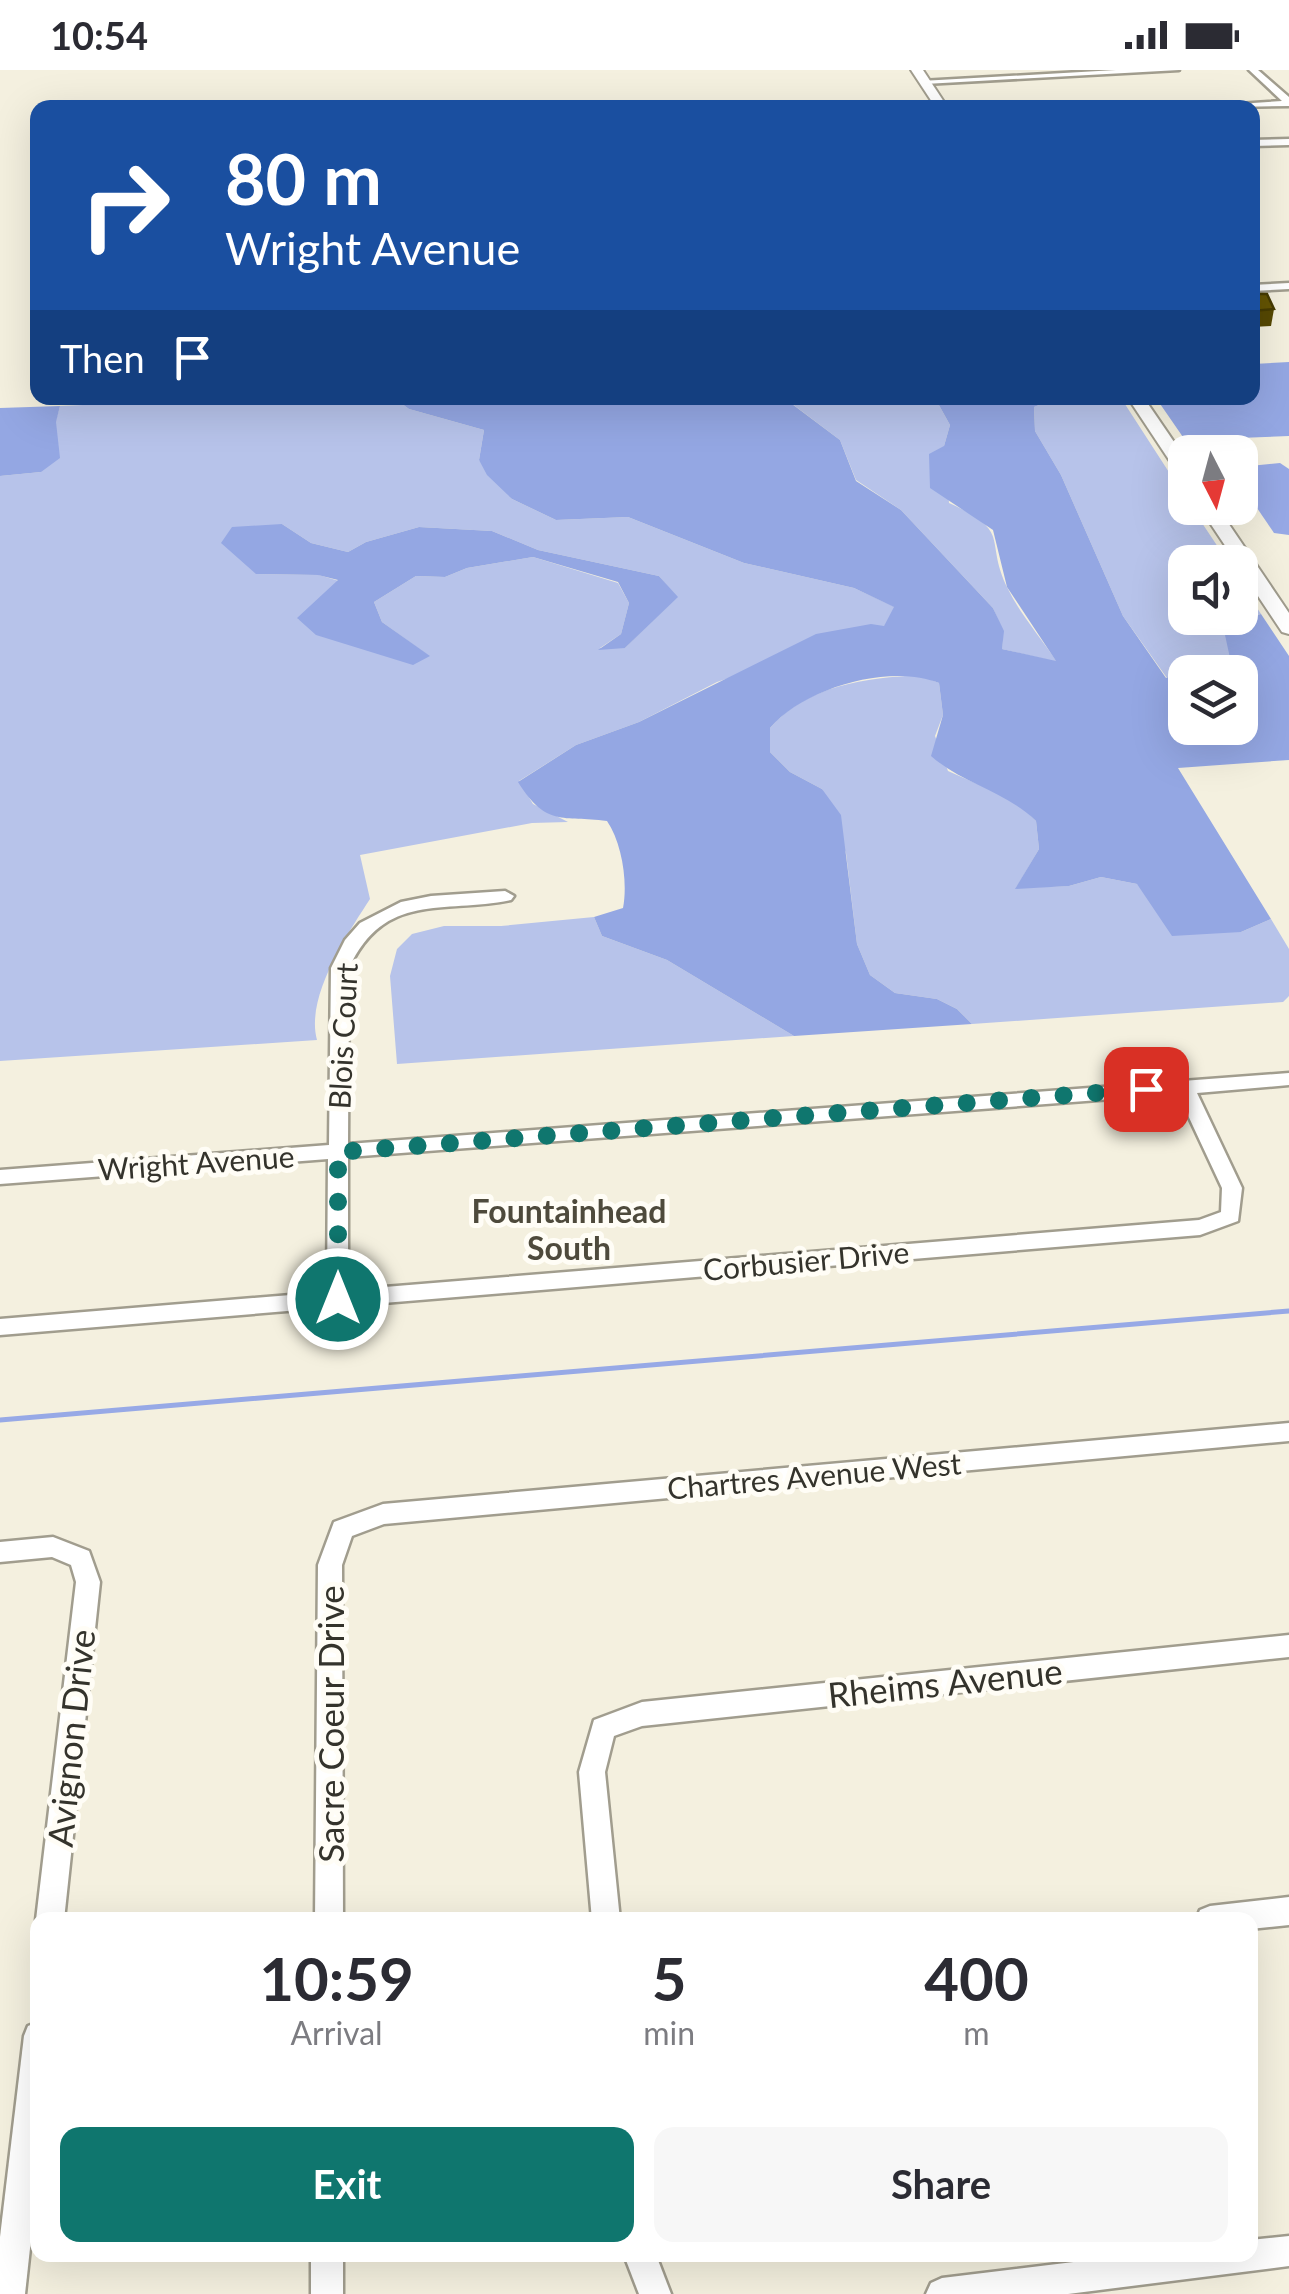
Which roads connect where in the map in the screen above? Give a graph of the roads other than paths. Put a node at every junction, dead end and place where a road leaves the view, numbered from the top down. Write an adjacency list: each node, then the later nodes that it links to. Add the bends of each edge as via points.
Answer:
1 (1174, 70): 3 (street)
2 (1253, 70): 5 (street)
3 (921, 76): 4 (main road)
4 (937, 100)
5 (1289, 102): 6 (street)
6 (1260, 104)
7 (1289, 142): 8 (street)
8 (1260, 144)
9 (1289, 286): 10 (street)
10 (1260, 288)
11 (1141, 405): 12 (main road)
12 (1168, 446)
13 (1220, 525): 14 (main road)
14 (1289, 628)
15 (504, 896): 18 (street, Blois Court, via 439,899 392,910 348,942 340,968)
16 (1289, 1078): 17 (street, Wright Avenue)
17 (1184, 1086): 18 (street, Wright Avenue); 20 (street, Corbusier Drive, via 1232,1188 1231,1216 1200,1228)
18 (338, 1152): 19 (street, Wright Avenue); 20 (street, Blois Court)
19 (0, 1177)
20 (338, 1299): 21 (street, Corbusier Drive)
21 (0, 1328)
22 (1289, 1432): 23 (street, Chartres Avenue West, via 383,1514)
23 (342, 1529): 28 (street, Sacre Coeur Drive, via 330,1565)
24 (0, 1552): 27 (street, Avignon Drive, via 53,1547 81,1558 88,1582)
25 (1289, 1646): 29 (street, Rheims Avenue, via 642,1714 603,1728 592,1772)
26 (1289, 1911): 30 (street)
27 (51, 1912)
28 (329, 1912)
29 (605, 1912)
30 (1258, 1915)
31 (30, 2107): 37 (street)
32 (1289, 2251): 33 (street)
33 (1258, 2255)
34 (327, 2262): 38 (street)
35 (643, 2262): 39 (street)
36 (1200, 2262): 40 (street)
37 (9, 2294)
38 (327, 2294)
39 (655, 2294)
40 (942, 2294)

